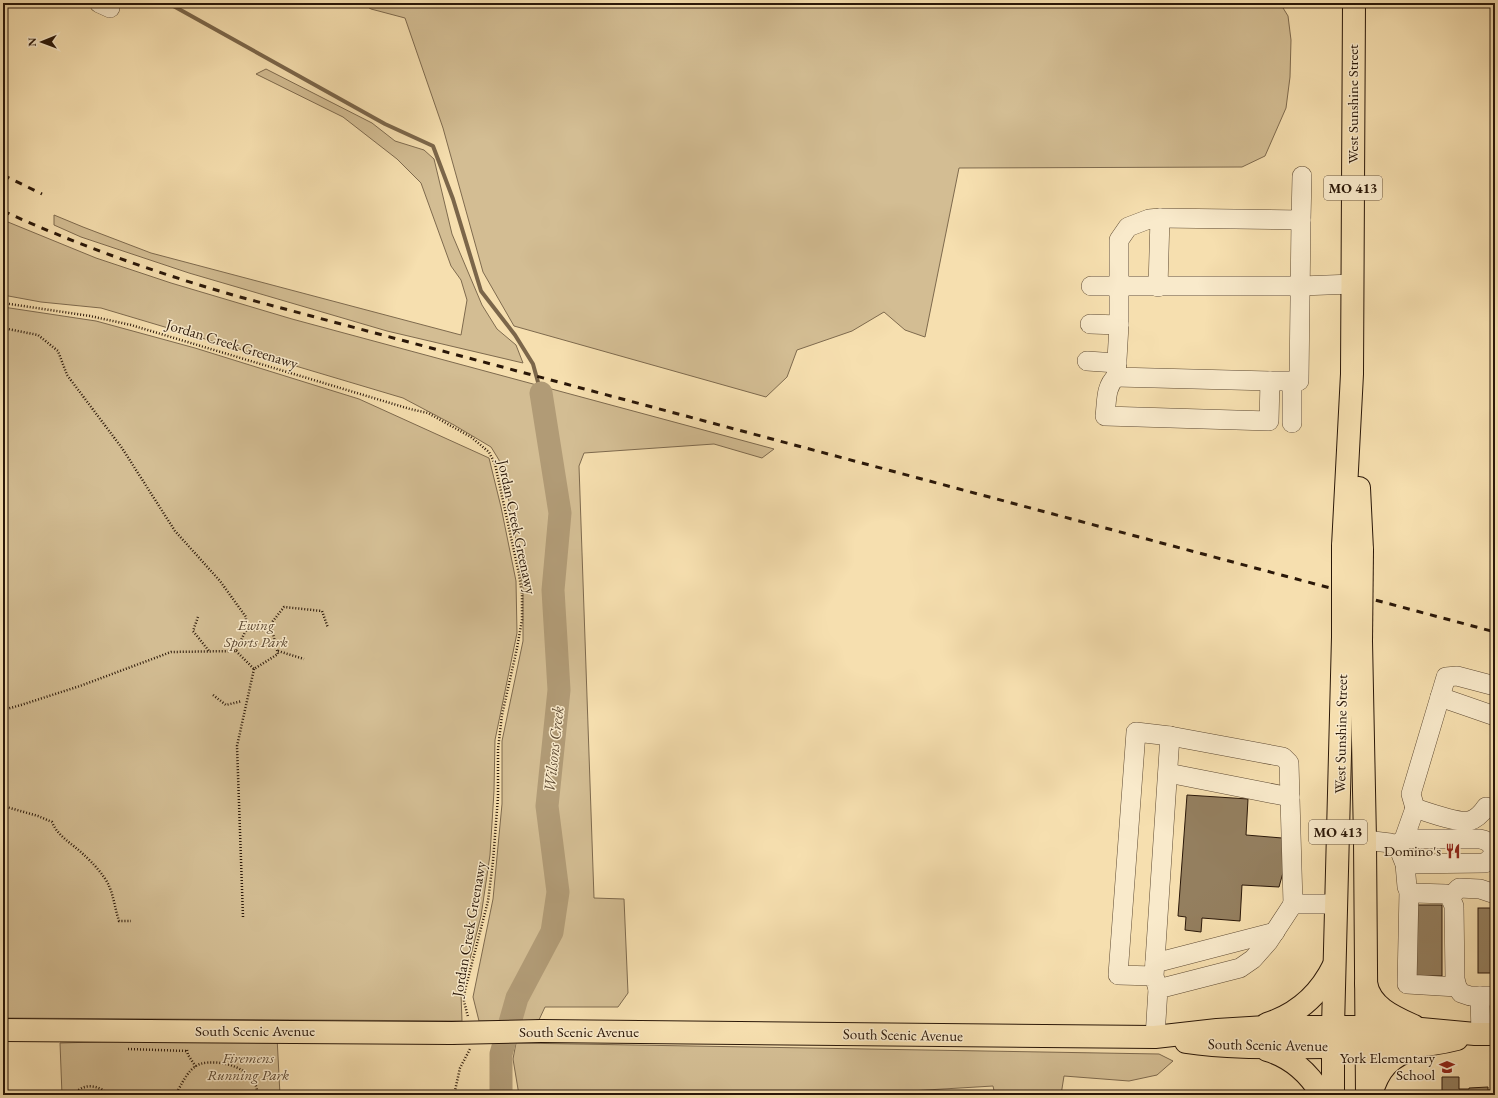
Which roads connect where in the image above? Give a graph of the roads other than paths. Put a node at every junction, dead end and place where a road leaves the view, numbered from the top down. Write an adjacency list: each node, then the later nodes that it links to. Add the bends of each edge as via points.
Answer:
1 (1354, 3): 5 (main road, West Sunshine Street / MO 413)
2 (1302, 176): 4 (lane)
3 (1160, 218): 4 (lane); 8 (lane, via 1149,219 1128,227 1119,240); 9 (lane)
4 (1301, 220): 7 (lane)
5 (1353, 284): 7 (lane); 17 (main road, West Sunshine Street / MO 413, bridge)
6 (1091, 286): 8 (lane)
7 (1301, 286): 9 (lane); 15 (lane, via 1299,381)
8 (1119, 287): 9 (lane); 11 (lane)
9 (1158, 287)
10 (1090, 324): 11 (lane)
11 (1119, 325): 13 (lane)
12 (1087, 361): 13 (lane)
13 (1117, 370): 14 (lane); 14 (lane, via 1110,383 1105,416 1269,421)
14 (1270, 381): 15 (lane)
15 (1292, 381): 16 (lane)
16 (1292, 423)
17 (1352, 639): 26 (main road, West Sunshine Street / MO 413); 34 (main road, West Sunshine Street / MO 413)
18 (1495, 686): 19 (lane, via 1457,676 1446,678)
19 (1440, 698): 20 (lane); 24 (lane, via 1411,794)
20 (1495, 716)
21 (1170, 736): 22 (lane); 23 (lane, via 1283,757 1289,763); 37 (lane, via 1136,732 1118,975)
22 (1168, 773): 23 (lane); 37 (lane)
23 (1290, 797): 33 (lane)
24 (1415, 808): 25 (lane, via 1468,821 1480,815 1486,807); 27 (lane)
25 (1495, 810)
26 (1365, 840): 27 (lane); 38 (main road, West Sunshine Street / MO 413)
27 (1400, 842): 29 (lane, via 1399,850); 29 (lane, via 1480,839 1492,844 1493,856 1485,863)
28 (1495, 866): 29 (lane)
29 (1406, 867): 30 (lane)
30 (1409, 891): 32 (lane, via 1446,894); 39 (lane, via 1407,984)
31 (1495, 894): 32 (lane, via 1480,889 1459,888)
32 (1450, 897): 39 (lane, via 1454,906)
33 (1293, 904): 34 (lane); 35 (lane)
34 (1337, 904): 36 (main road, West Sunshine Street / MO 413)
35 (1275, 932): 37 (lane); 37 (lane, via 1253,959 1240,968)
36 (1335, 962): 44 (main road, via 1325,982 1311,999); 45 (main road, West Sunshine Street / MO 413)
37 (1156, 976): 43 (lane)
38 (1365, 978): 46 (main road, West Sunshine Street / MO 413); 47 (main road, via 1367,989 1375,1003)
39 (1457, 987): 40 (lane, via 1461,993 1470,996)
40 (1487, 996): 42 (lane)
41 (3, 1030): 43 (main road, South Scenic Avenue, bridge, via 452,1033 541,1031)
42 (1484, 1034): 47 (main road, South Scenic Avenue)
43 (1155, 1037): 44 (main road, South Scenic Avenue, via 1194,1043)
44 (1254, 1037): 45 (main road, South Scenic Avenue); 48 (main road, via 1295,1064)
45 (1333, 1037): 46 (main road, South Scenic Avenue); 49 (main road, West Sunshine Street / MO 413)
46 (1367, 1037): 47 (main road, South Scenic Avenue); 50 (main road, West Sunshine Street / MO 413)
47 (1421, 1037): 51 (main road, via 1382,1069)
48 (1322, 1095)
49 (1334, 1095)
50 (1367, 1095)
51 (1371, 1095)

